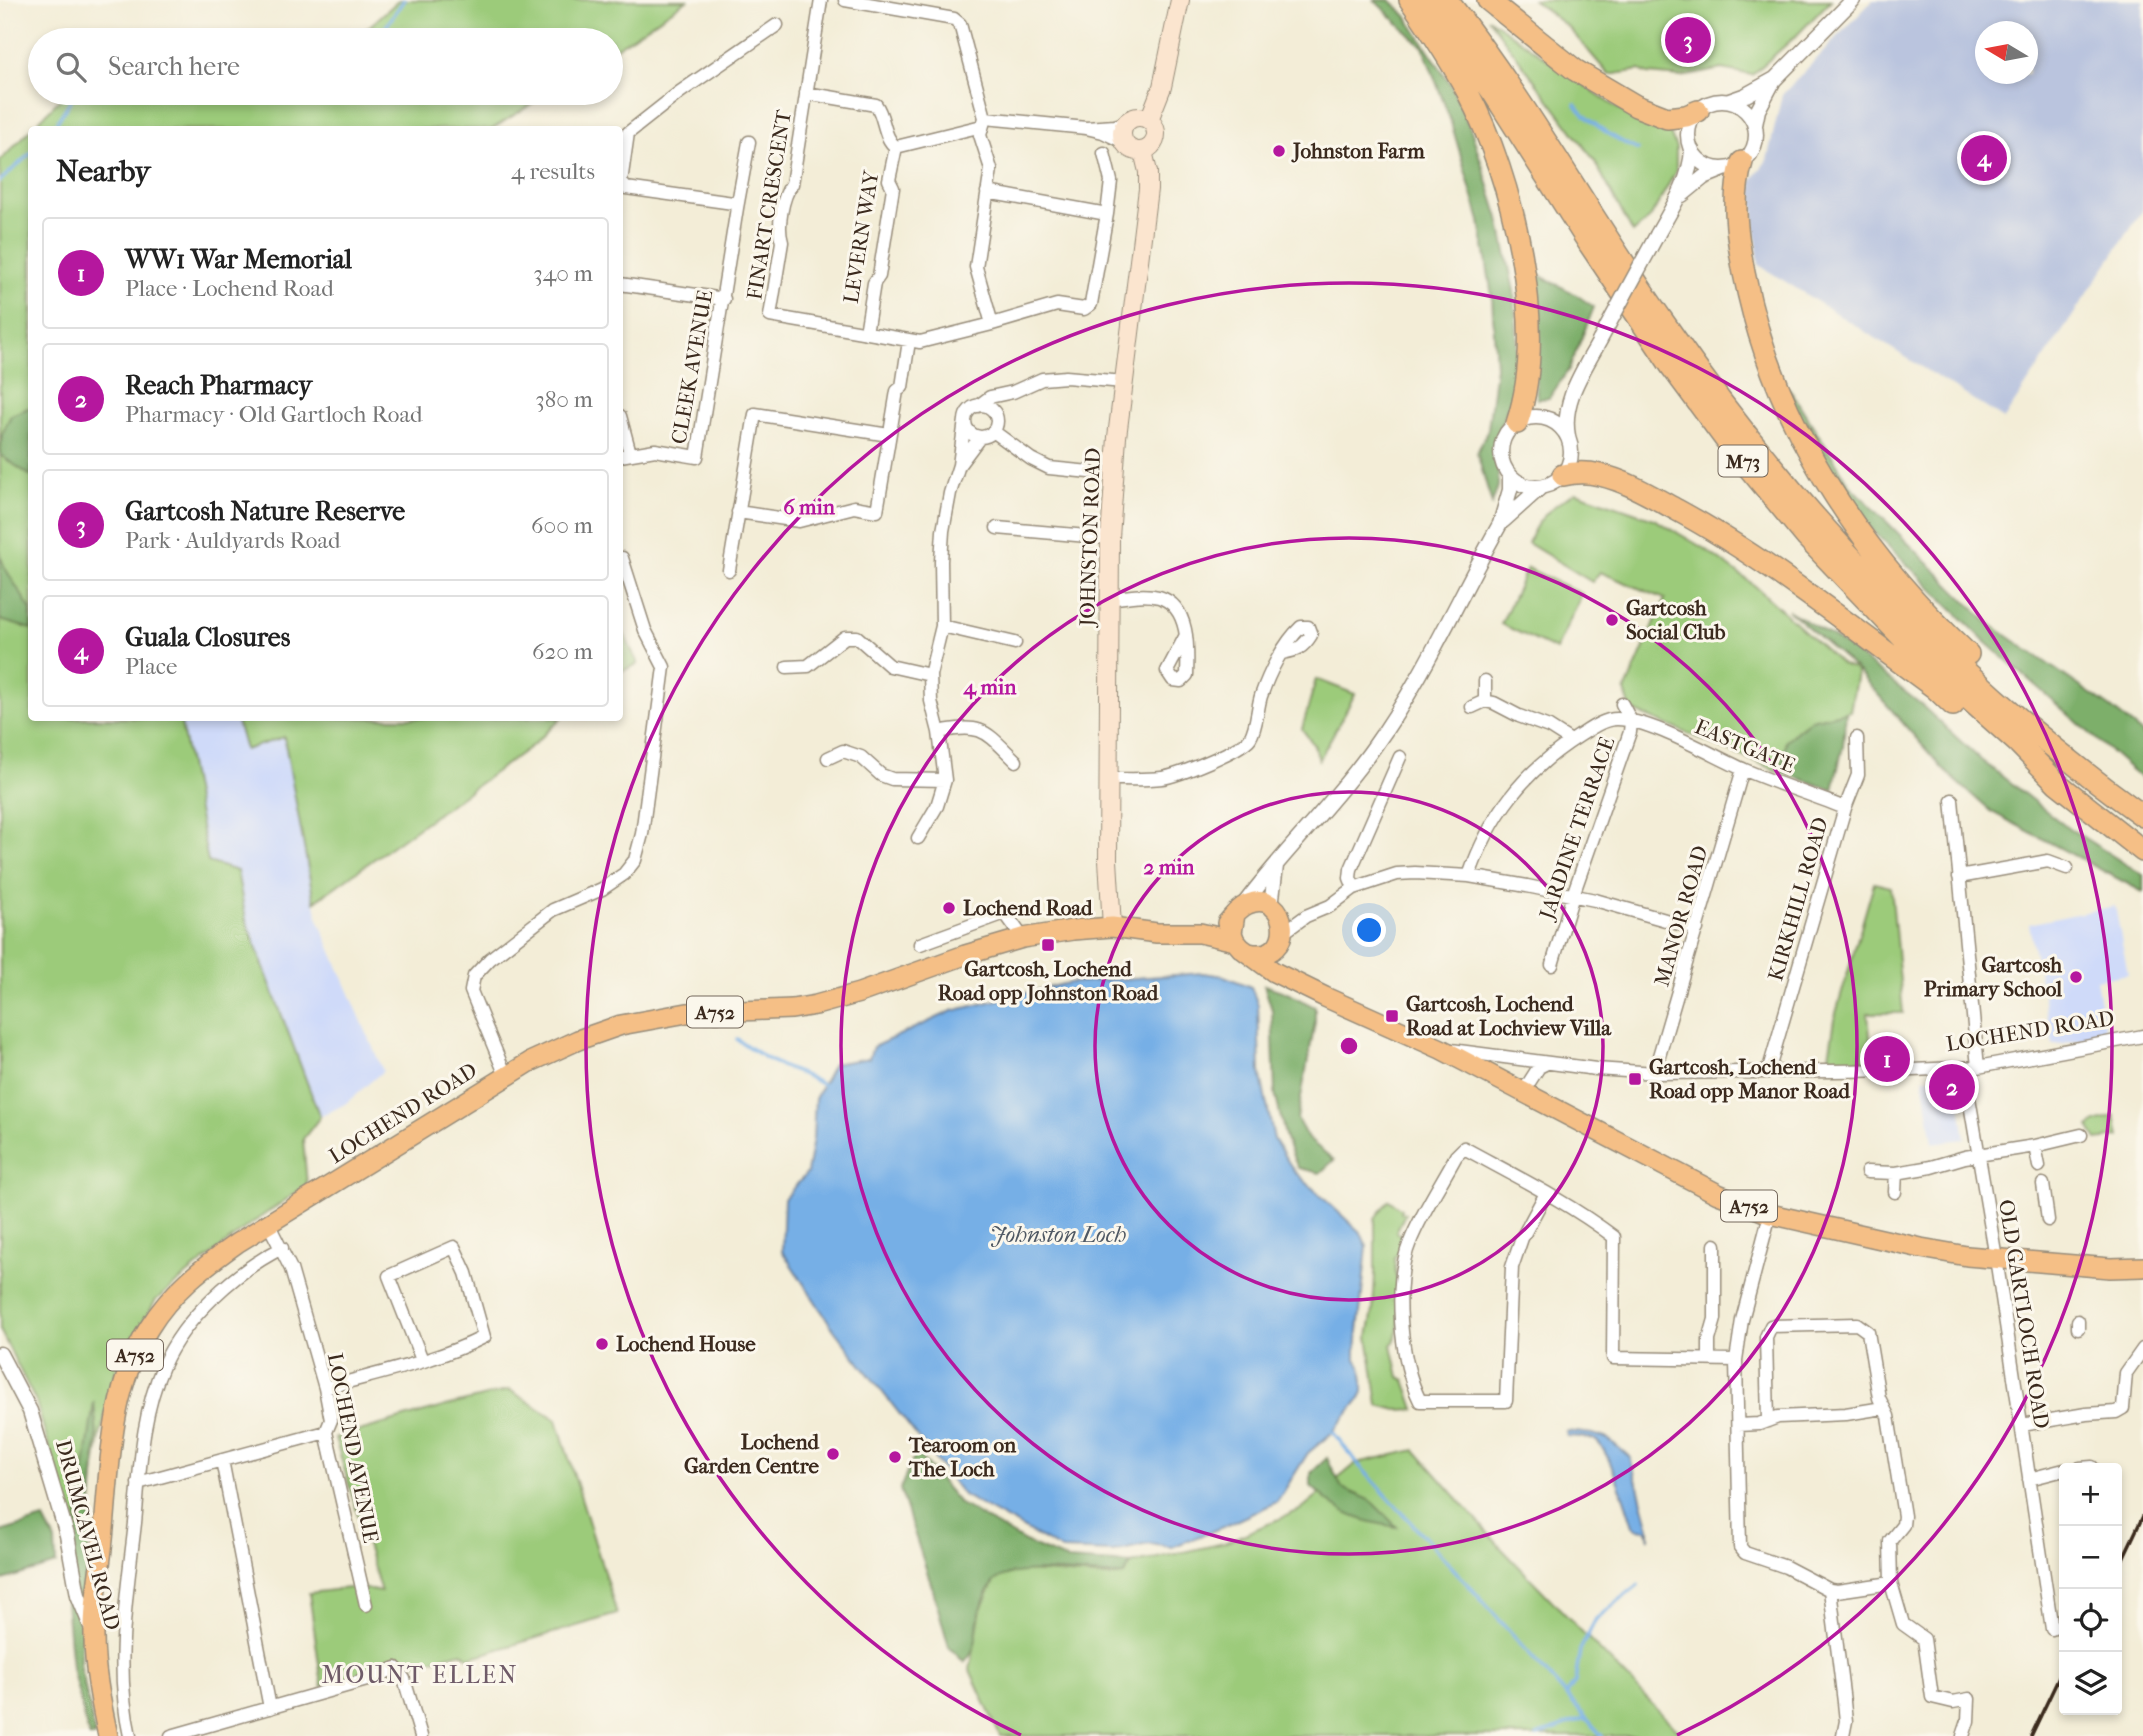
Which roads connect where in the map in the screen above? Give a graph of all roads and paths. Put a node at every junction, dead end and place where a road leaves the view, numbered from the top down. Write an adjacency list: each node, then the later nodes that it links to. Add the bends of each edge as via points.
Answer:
1 (821, 0): 11 (street, FINART CRESCENT)
2 (845, 0): 15 (street, via 957,21)
3 (1180, 0): 14 (main road, JOHNSTON ROAD, via 1162,87)
4 (1410, 0): 43 (highway, via 1467,91 1512,212 1524,276 1529,346)
5 (1426, 0): 86 (highway, M73, via 1494,94 1664,356 1799,528 1919,654 2057,783)
6 (1447, 0): 84 (highway, M73, via 1537,125 1664,323 1788,485 1938,646 2063,755)
7 (1488, 0): 13 (highway, via 1574,69 1628,102 1667,118)
8 (1853, 0): 10 (street)
9 (777, 25): 26 (street, via 628,133)
10 (1775, 79): 12 (street); 17 (street)
11 (806, 93): 21 (street, via 876,105 890,143); 35 (street, FINART CRESCENT, via 792,184 786,191 770,316)
12 (1729, 101): 13 (street, via 1713,102); 17 (street, via 1745,110)
13 (1698, 111): 22 (street, via 1689,129)
14 (1149, 120): 16 (main road); 23 (main road, JOHNSTON ROAD, via 1156,135)
15 (984, 122): 18 (street); 21 (street); 28 (street, via 981,135 991,169)
16 (1128, 122): 18 (street); 20 (main road)
17 (1755, 125): 25 (street, via 1754,146)
18 (1086, 128): 20 (street)
19 (749, 142): 30 (street, CLEEK AVENUE)
20 (1124, 142): 23 (main road, via 1132,150)
21 (896, 147): 35 (street, LEVERN WAY, via 879,276)
22 (1692, 150): 25 (street, via 1710,166); 29 (street)
23 (1143, 151): 37 (main road, JOHNSTON ROAD, via 1148,189)
24 (1104, 153): 31 (street, via 1111,181)
25 (1734, 165): 29 (street, via 1704,177); 83 (highway, via 1742,263 1755,321 1780,394 1818,470 1868,543 1937,623 2033,716)
26 (623, 168)
27 (623, 187): 30 (street, via 733,203)
28 (987, 192): 31 (street); 34 (street, via 976,267)
29 (1678, 198): 38 (street, bridge)
30 (737, 208): 33 (street, CLEEK AVENUE)
31 (1107, 214): 34 (street, FINART CRESCENT, via 1088,308 1057,306)
32 (623, 284): 33 (street)
33 (724, 299): 48 (street, CLEEK AVENUE, via 697,457 655,450)
34 (992, 324): 36 (street, FINART CRESCENT)
35 (866, 333): 36 (street, FINART CRESCENT)
36 (909, 341): 45 (street)
37 (1124, 382): 39 (street, via 1042,379); 57 (main road, JOHNSTON ROAD)
38 (1576, 384): 43 (street, via 1556,410); 47 (street, via 1566,412)
39 (1013, 392): 40 (street); 41 (street)
40 (978, 405): 41 (street, via 989,407); 42 (street, via 967,412)
41 (995, 415): 44 (street)
42 (965, 420): 46 (street, via 967,428); 49 (street)
43 (1527, 420): 47 (street, via 1554,422); 51 (street, via 1511,429 1503,443 1503,460)
44 (993, 431): 46 (street); 50 (street, via 1049,468)
45 (889, 435): 54 (street, via 877,511 854,507 799,521); 54 (street, via 755,414)
46 (980, 437): 49 (street)
47 (1568, 437): 52 (street, via 1571,457)
48 (625, 455)
49 (959, 466): 61 (street, via 943,531)
50 (1090, 472)
51 (1510, 475): 53 (street); 55 (street)
52 (1563, 475): 53 (street); 86 (highway, via 1590,473 1628,485 1735,544 1935,688 2029,770)
53 (1541, 487): 55 (street)
54 (738, 512): 59 (street)
55 (1500, 524): 87 (street, via 1376,746)
56 (997, 528): 57 (street)
57 (1110, 538): 60 (main road, JOHNSTON ROAD)
58 (623, 561): 110 (street, via 645,630 664,667 642,834 635,860 624,874 553,910 474,976 471,991)
59 (729, 570)
60 (1109, 599): 62 (street, via 1160,598 1172,604); 79 (main road, JOHNSTON ROAD)
61 (942, 626): 63 (street); 66 (street)
62 (1186, 635)
63 (1015, 643)
64 (1282, 653): 79 (street, via 1261,696 1250,738 1238,747 1164,778)
65 (787, 667): 66 (street, via 808,666 845,636 857,637 890,666)
66 (930, 675): 72 (street)
67 (1485, 681): 68 (street)
68 (1485, 701): 70 (street); 74 (street)
69 (1622, 705): 71 (street, JARDINE TERRACE)
70 (1472, 707)
71 (1631, 721): 74 (street, via 1605,721); 78 (street, EASTGATE); 92 (street, JARDINE TERRACE)
72 (939, 732): 77 (street, via 965,726 978,729); 80 (street)
73 (1857, 738): 82 (street, KIRKHILL ROAD, via 1858,775)
74 (1571, 741): 89 (street, via 1532,771 1499,811)
75 (1400, 757): 91 (street, via 1351,869)
76 (828, 758): 80 (street, via 843,751 861,757 892,779)
77 (1016, 761)
78 (1743, 769): 82 (street, EASTGATE); 96 (street, MANOR ROAD)
79 (1108, 779): 95 (main road, JOHNSTON ROAD)
80 (945, 780): 85 (street, via 937,806)
81 (1952, 800): 90 (street)
82 (1845, 808): 108 (street, KIRKHILL ROAD)
83 (2143, 809)
84 (2143, 816)
85 (918, 838)
86 (2143, 851)
87 (1276, 864): 93 (street); 94 (street)
88 (2067, 869): 90 (street, via 2048,861)
89 (1469, 876): 91 (street, via 1397,874); 92 (street)
90 (1959, 877): 106 (street)
91 (1354, 888): 94 (street, via 1330,906)
92 (1573, 895): 96 (street); 101 (street, JARDINE TERRACE)
93 (1238, 911): 94 (main road, via 1261,902); 97 (main road, LOCHEND ROAD / A752, via 1227,923); 100 (main road, via 1232,933)
94 (1278, 925): 100 (main road, via 1263,954); 102 (main road)
95 (1112, 927): 97 (main road, LOCHEND ROAD / A752); 98 (main road, LOCHEND ROAD / A752)
96 (1697, 929): 109 (street, MANOR ROAD)
97 (1200, 933): 100 (main road, LOCHEND ROAD / A752)
98 (1023, 938): 99 (street, via 1005,913); 110 (main road, LOCHEND ROAD / A752, via 816,1005 687,1013 621,1025 578,1040)
99 (920, 944)
100 (1242, 947): 102 (main road, A752)
101 (1552, 965)
102 (1287, 978): 104 (main road, A752)
103 (2143, 1036): 106 (street, LOCHEND ROAD)
104 (1441, 1049): 105 (street, LOCHEND ROAD); 111 (main road, A752)
105 (1547, 1063): 109 (street, LOCHEND ROAD); 111 (street, via 1539,1067)
106 (1978, 1067): 107 (street, LOCHEND ROAD)
107 (1964, 1068): 108 (street, LOCHEND ROAD); 114 (street, OLD GARTLOCH ROAD)
108 (1768, 1072): 109 (street, LOCHEND ROAD)
109 (1656, 1073)
110 (506, 1076): 123 (main road, LOCHEND ROAD / A752)
111 (1524, 1092): 121 (main road, A752, via 1706,1188)
112 (2081, 1135): 113 (street)
113 (2035, 1146): 114 (street); 115 (street)
114 (1979, 1156): 117 (street); 126 (street, OLD GARTLOCH ROAD)
115 (2039, 1166)
116 (1867, 1172): 117 (street)
117 (1896, 1173): 119 (street)
118 (2043, 1184): 122 (street)
119 (1895, 1192)
120 (1546, 1193): 120 (street, via 1464,1148 1457,1156 1416,1230 1404,1262 1404,1347 1420,1401 1506,1401 1512,1267); 131 (street, via 1614,1237 1613,1357)
121 (1770, 1214): 126 (main road, A752, via 1921,1248); 132 (street)
122 (2048, 1220)
123 (268, 1223): 125 (street, LOCHEND AVENUE); 147 (main road, LOCHEND ROAD / A752, via 201,1269 172,1297 133,1359 114,1424)
124 (1715, 1245): 131 (street, via 1715,1319)
125 (282, 1248): 133 (street, LOCHEND AVENUE); 142 (street, via 232,1279 190,1323 164,1364 151,1399)
126 (1996, 1258): 127 (main road, A752); 137 (street, OLD GARTLOCH ROAD)
127 (2143, 1267)
128 (2139, 1350): 137 (street, via 2126,1373 2123,1408)
129 (0, 1354): 147 (street, DRUMCAVEL ROAD, via 30,1411 67,1535 78,1595)
130 (422, 1360): 130 (street, via 389,1276 454,1247 484,1337); 133 (street)
131 (1709, 1360): 132 (street)
132 (1736, 1360): 136 (street)
133 (325, 1388): 138 (street, LOCHEND AVENUE, via 331,1420)
134 (1883, 1408): 135 (street); 135 (street, via 1868,1332 1862,1326 1775,1325 1766,1337); 143 (street, via 1904,1516 1903,1525 1890,1541)
135 (1768, 1421): 136 (street)
136 (1738, 1424): 144 (street, via 1740,1547)
137 (2022, 1424): 141 (street, OLD GARTLOCH ROAD)
138 (326, 1432): 139 (street); 145 (street, LOCHEND AVENUE)
139 (222, 1460): 142 (street); 148 (street)
140 (2059, 1471): 141 (street)
141 (2029, 1479): 146 (street, OLD GARTLOCH ROAD)
142 (138, 1483): 149 (street, via 122,1666)
143 (1891, 1583): 144 (street); 155 (street, via 1903,1624 1924,1639 1932,1697 1953,1702 1969,1699)
144 (1830, 1590): 154 (street, via 1846,1721)
145 (366, 1605)
146 (2053, 1629)
147 (93, 1633): 150 (main road, DRUMCAVEL ROAD / A752)
148 (270, 1708): 152 (street); 153 (street, via 396,1668 404,1679)
149 (126, 1720): 150 (street); 151 (street)
150 (107, 1731)
151 (130, 1736)
152 (171, 1736)
153 (421, 1736)
154 (1843, 1736)
155 (1963, 1736)

